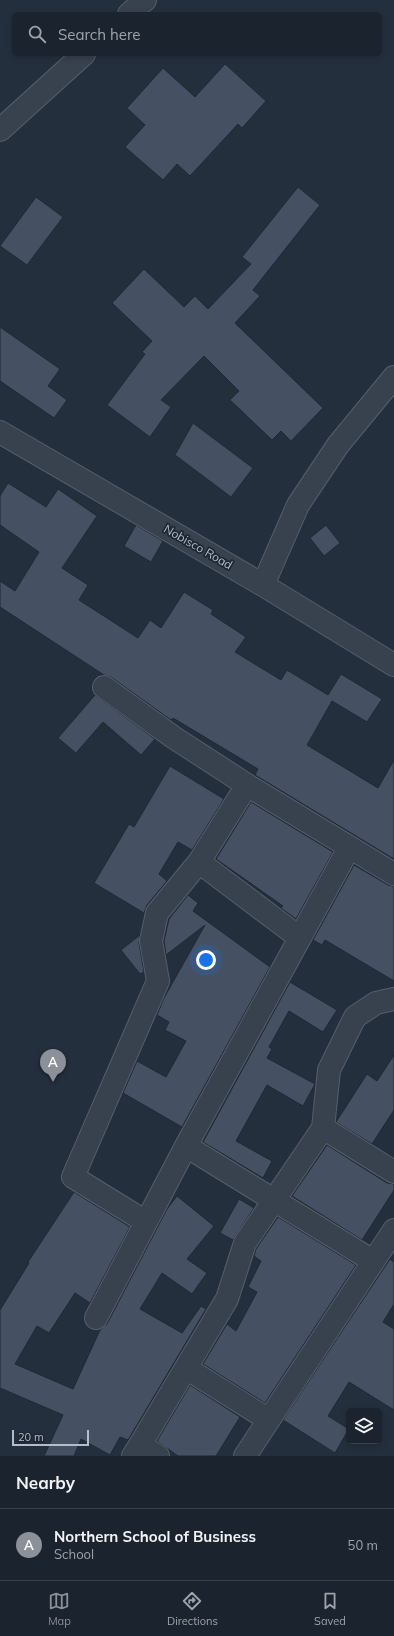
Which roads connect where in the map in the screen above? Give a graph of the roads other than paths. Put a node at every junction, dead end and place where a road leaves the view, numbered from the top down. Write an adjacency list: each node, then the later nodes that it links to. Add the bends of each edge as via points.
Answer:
1 (145, 0): 2 (street)
2 (131, 12)
3 (82, 56): 4 (street)
4 (0, 130)
5 (394, 377): 7 (street, via 338,446 298,505)
6 (0, 432): 7 (street, Nobisco Road)
7 (263, 585): 8 (street, Nobisco Road)
8 (394, 665)
9 (104, 687): 10 (street)
10 (246, 785): 11 (street); 12 (street)
11 (349, 848): 13 (street); 14 (street)
12 (199, 862): 14 (street); 20 (street, via 157,913 150,941 158,981 73,1177)
13 (394, 874)
14 (300, 938): 17 (street)
15 (394, 999): 16 (street, via 376,1003 355,1017 329,1070)
16 (323, 1128): 18 (street); 19 (street)
17 (186, 1146): 19 (street); 20 (street)
18 (394, 1172)
19 (274, 1201): 22 (street); 24 (street, via 245,1243 227,1299)
20 (146, 1222): 23 (street)
21 (394, 1230): 22 (street)
22 (373, 1261): 25 (street)
23 (96, 1318)
24 (186, 1368): 25 (street); 26 (street)
25 (269, 1420): 27 (street)
26 (143, 1452)
27 (245, 1456)

